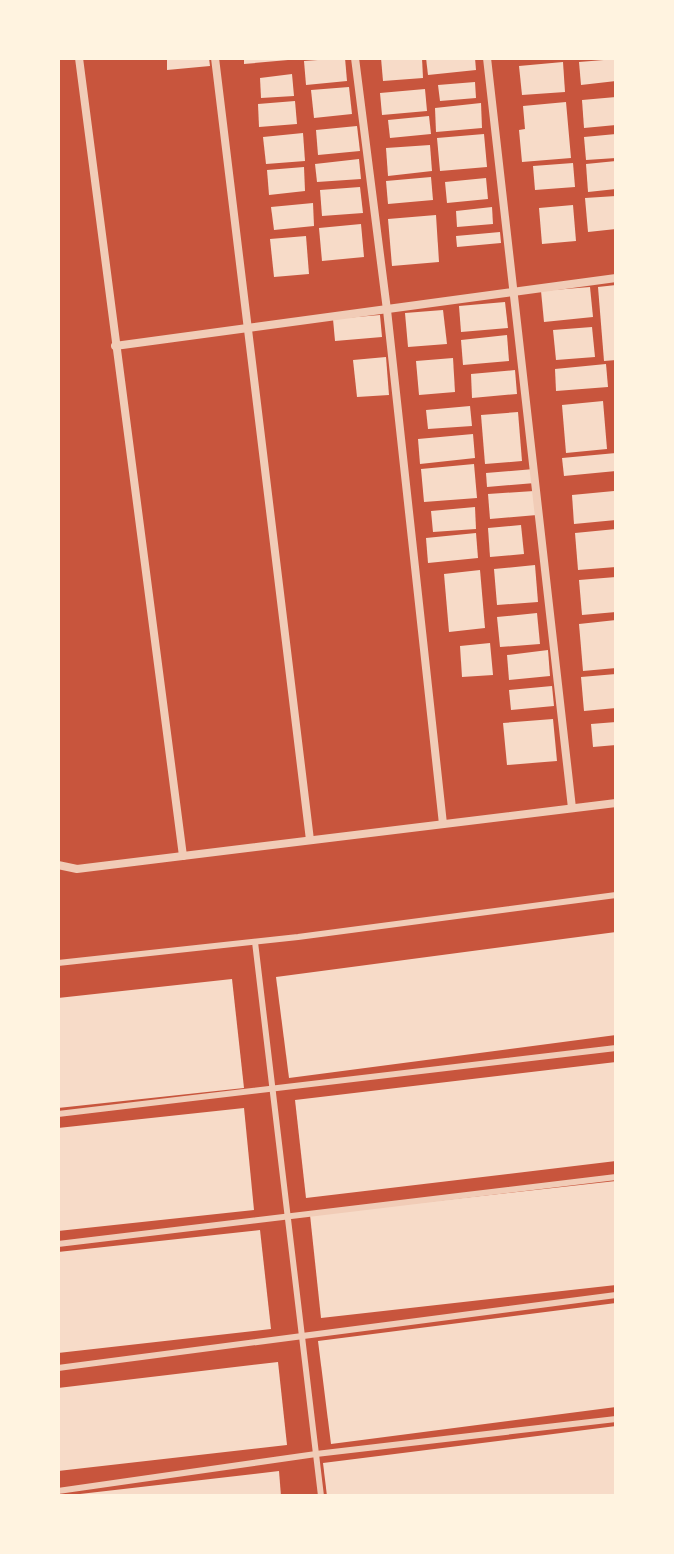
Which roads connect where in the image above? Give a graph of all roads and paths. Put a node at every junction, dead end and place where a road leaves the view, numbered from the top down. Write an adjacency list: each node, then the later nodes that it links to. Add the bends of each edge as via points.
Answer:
1 (79, 58): 9 (street)
2 (215, 58): 8 (street)
3 (355, 58): 7 (street)
4 (487, 58): 6 (street)
5 (616, 278): 6 (street)
6 (515, 292): 7 (street); 11 (street)
7 (387, 310): 8 (street); 12 (street)
8 (248, 330): 9 (street); 13 (street)
9 (115, 346): 14 (street)
10 (616, 803): 11 (street)
11 (572, 808): 12 (street)
12 (443, 824): 13 (street)
13 (310, 840): 14 (street)
14 (183, 856): 15 (street, via 77,869)
15 (58, 865)
16 (616, 895): 17 (lane)
17 (255, 942): 18 (lane); 20 (lane)
18 (58, 963)
19 (616, 1048): 20 (lane)
20 (272, 1089): 21 (lane); 23 (lane)
21 (58, 1114)
22 (616, 1177): 23 (lane)
23 (287, 1217): 24 (lane); 26 (lane)
24 (58, 1244)
25 (616, 1295): 26 (lane)
26 (302, 1334): 27 (lane); 29 (lane)
27 (58, 1368)
28 (616, 1419): 29 (lane)
29 (316, 1454): 30 (lane); 31 (lane)
30 (58, 1491)
31 (321, 1496)

